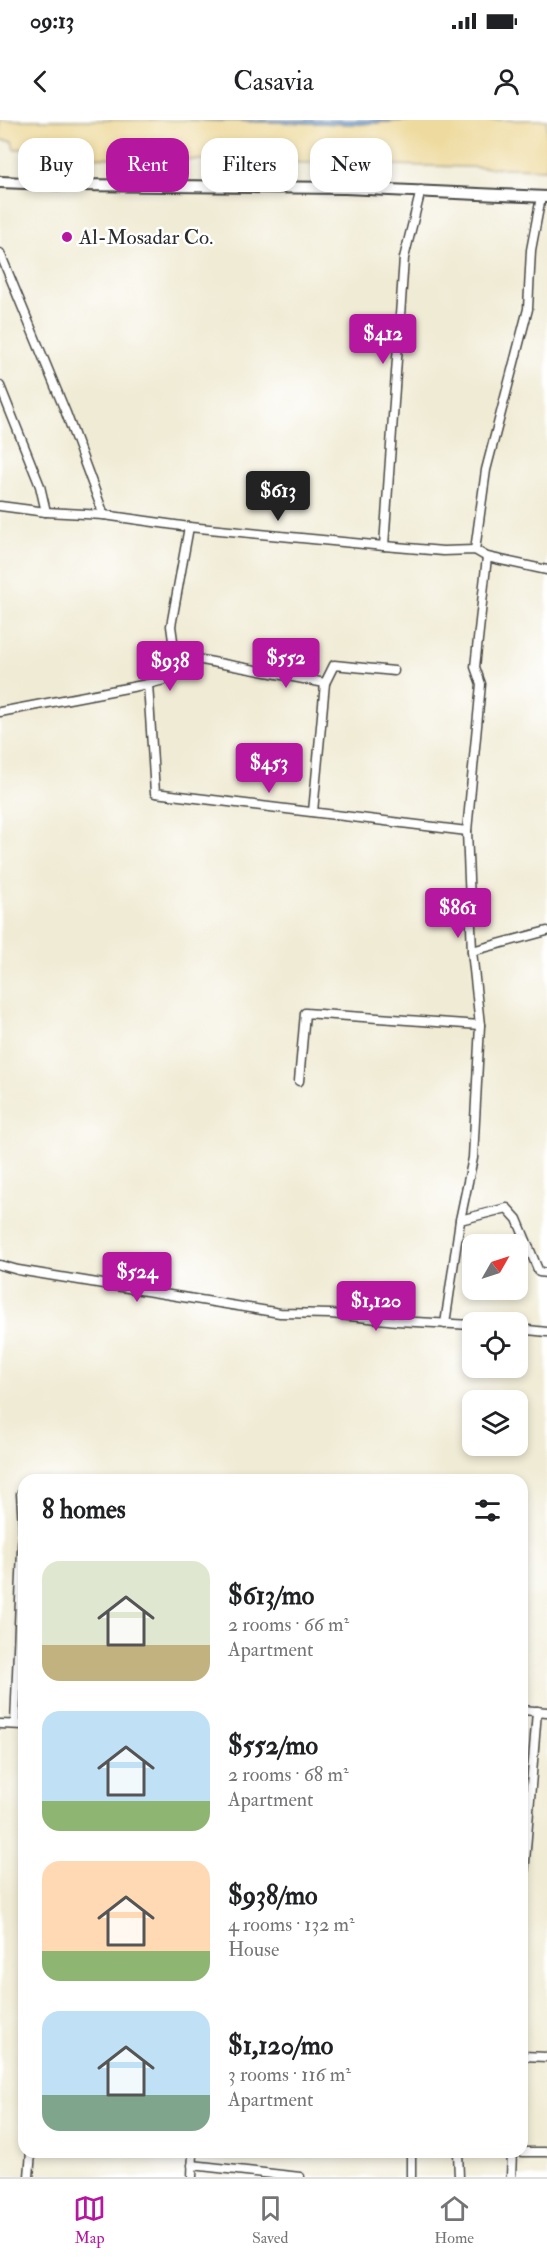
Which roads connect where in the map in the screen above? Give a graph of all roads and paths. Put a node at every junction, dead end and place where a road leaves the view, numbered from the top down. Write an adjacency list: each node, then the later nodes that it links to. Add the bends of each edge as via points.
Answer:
1 (0, 182): 2 (main road)
2 (421, 190): 3 (main road); 10 (street, via 404,258)
3 (544, 197): 11 (street, via 531,250 528,309 486,470)
4 (0, 253): 8 (street)
5 (0, 386): 7 (street, via 40,486)
6 (0, 506): 7 (street)
7 (46, 512): 8 (street)
8 (104, 515): 9 (street)
9 (189, 527): 10 (street); 14 (street, via 171,626)
10 (384, 546): 11 (street)
11 (475, 550): 12 (street)
12 (487, 557): 13 (street); 20 (street, via 475,667 481,684)
13 (547, 570)
14 (175, 655): 16 (street); 17 (street, via 168,679)
15 (394, 671): 16 (street, via 334,665)
16 (325, 683): 19 (street)
17 (148, 684): 18 (street); 19 (street, via 154,793)
18 (0, 712)
19 (313, 812): 20 (street)
20 (467, 831): 22 (street)
21 (547, 931): 22 (street)
22 (471, 951): 23 (street)
23 (480, 1025): 24 (street, via 305,1013); 25 (street, via 473,1158)
24 (299, 1081)
25 (460, 1220): 27 (street, via 507,1208 517,1219 539,1272); 28 (street)
26 (0, 1264): 28 (street, via 280,1313)
27 (547, 1273)
28 (445, 1324): 29 (street)
29 (462, 1325)
30 (528, 1330): 31 (street)
31 (547, 1332)
32 (528, 1710): 33 (street)
33 (537, 1711): 34 (street); 37 (street)
34 (547, 1712)
35 (0, 1725): 36 (street)
36 (18, 1725)
37 (528, 1824)
38 (528, 2056): 39 (street)
39 (547, 2057)
40 (528, 2152): 41 (street)
41 (547, 2152)
42 (31, 2158): 48 (street)
43 (193, 2158): 47 (street)
44 (411, 2158): 51 (street)
45 (458, 2158): 52 (street)
46 (512, 2158): 53 (street)
47 (192, 2165): 49 (street); 50 (street)
48 (29, 2177)
49 (192, 2177)
50 (300, 2177)
51 (411, 2177)
52 (459, 2177)
53 (511, 2177)

